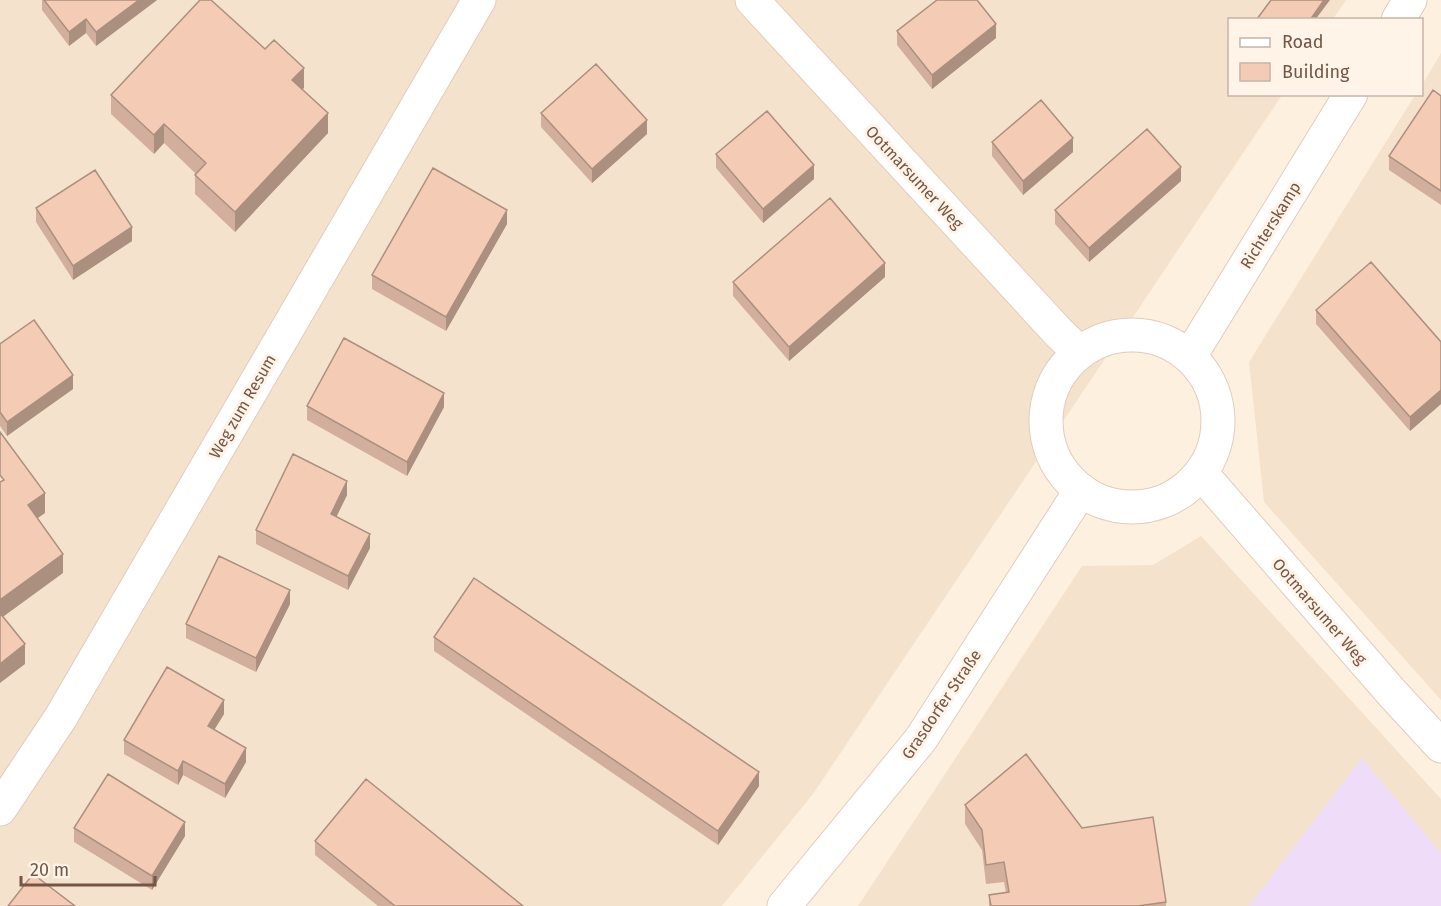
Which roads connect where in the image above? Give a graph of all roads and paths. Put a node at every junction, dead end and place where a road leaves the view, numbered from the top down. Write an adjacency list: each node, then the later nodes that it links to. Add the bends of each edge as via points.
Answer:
1 (479, 0): 11 (street, Weg zum Resum, via 61,717)
2 (752, 0): 6 (street, Ootmarsumer Weg)
3 (1410, 0): 4 (street)
4 (1399, 18)
5 (1350, 96): 7 (street, Richterskamp)
6 (1079, 352): 7 (street, via 1100,340 1123,335 1147,336 1170,343); 9 (street, via 1059,376 1051,396 1048,437 1059,467)
7 (1190, 356): 8 (street, via 1206,376 1216,400 1218,426 1213,451)
8 (1201, 473): 9 (street, via 1166,500 1131,507 1104,503); 10 (street, Ootmarsumer Weg)
9 (1081, 490): 12 (street, Grasdorfer Straße, via 921,739)
10 (1441, 746)
11 (0, 809)
12 (783, 906)

